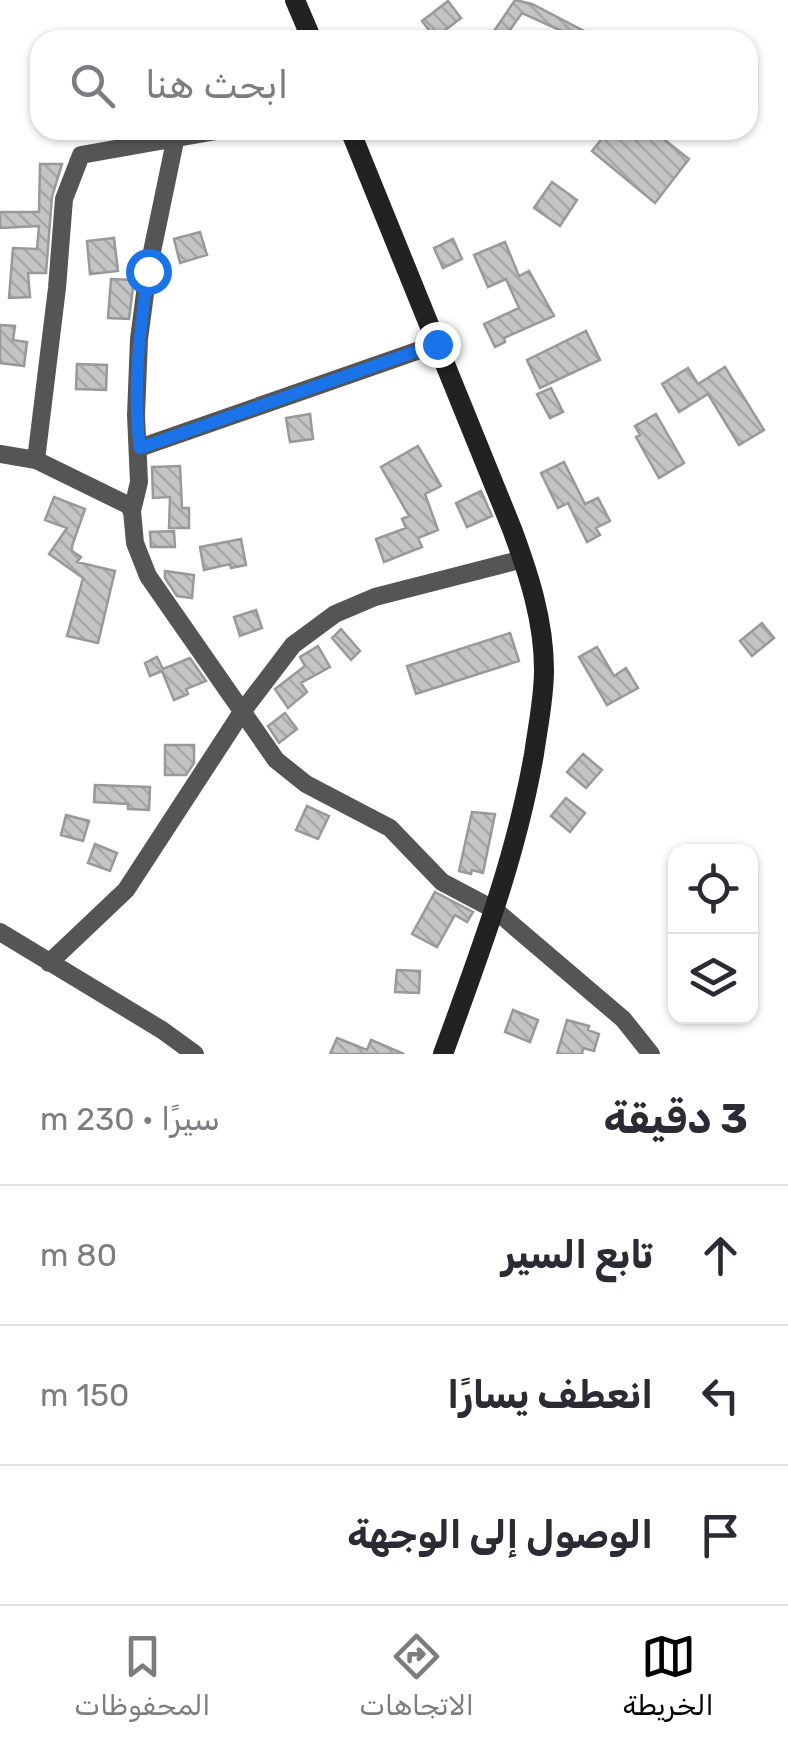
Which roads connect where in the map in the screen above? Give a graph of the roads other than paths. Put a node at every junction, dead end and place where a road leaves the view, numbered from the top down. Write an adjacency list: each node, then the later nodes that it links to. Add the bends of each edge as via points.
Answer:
1 (295, 0): 2 (street)
2 (308, 30)
3 (175, 140): 6 (street, via 139,339); 8 (street, via 81,154 64,199)
4 (354, 140): 5 (street)
5 (437, 344): 6 (street); 10 (street)
6 (140, 448): 9 (street)
7 (0, 454): 8 (street)
8 (36, 460): 9 (street, via 122,499)
9 (132, 512): 11 (street, via 148,576)
10 (523, 559): 11 (street, via 376,596 335,614 293,645); 12 (street, via 541,635 543,684 529,784)
11 (242, 712): 12 (street, via 290,774 390,828 442,882); 14 (street, via 126,890)
12 (495, 910): 16 (street); 17 (street, via 596,995)
13 (0, 932): 14 (street)
14 (48, 963): 15 (street)
15 (194, 1054)
16 (443, 1054)
17 (651, 1054)

